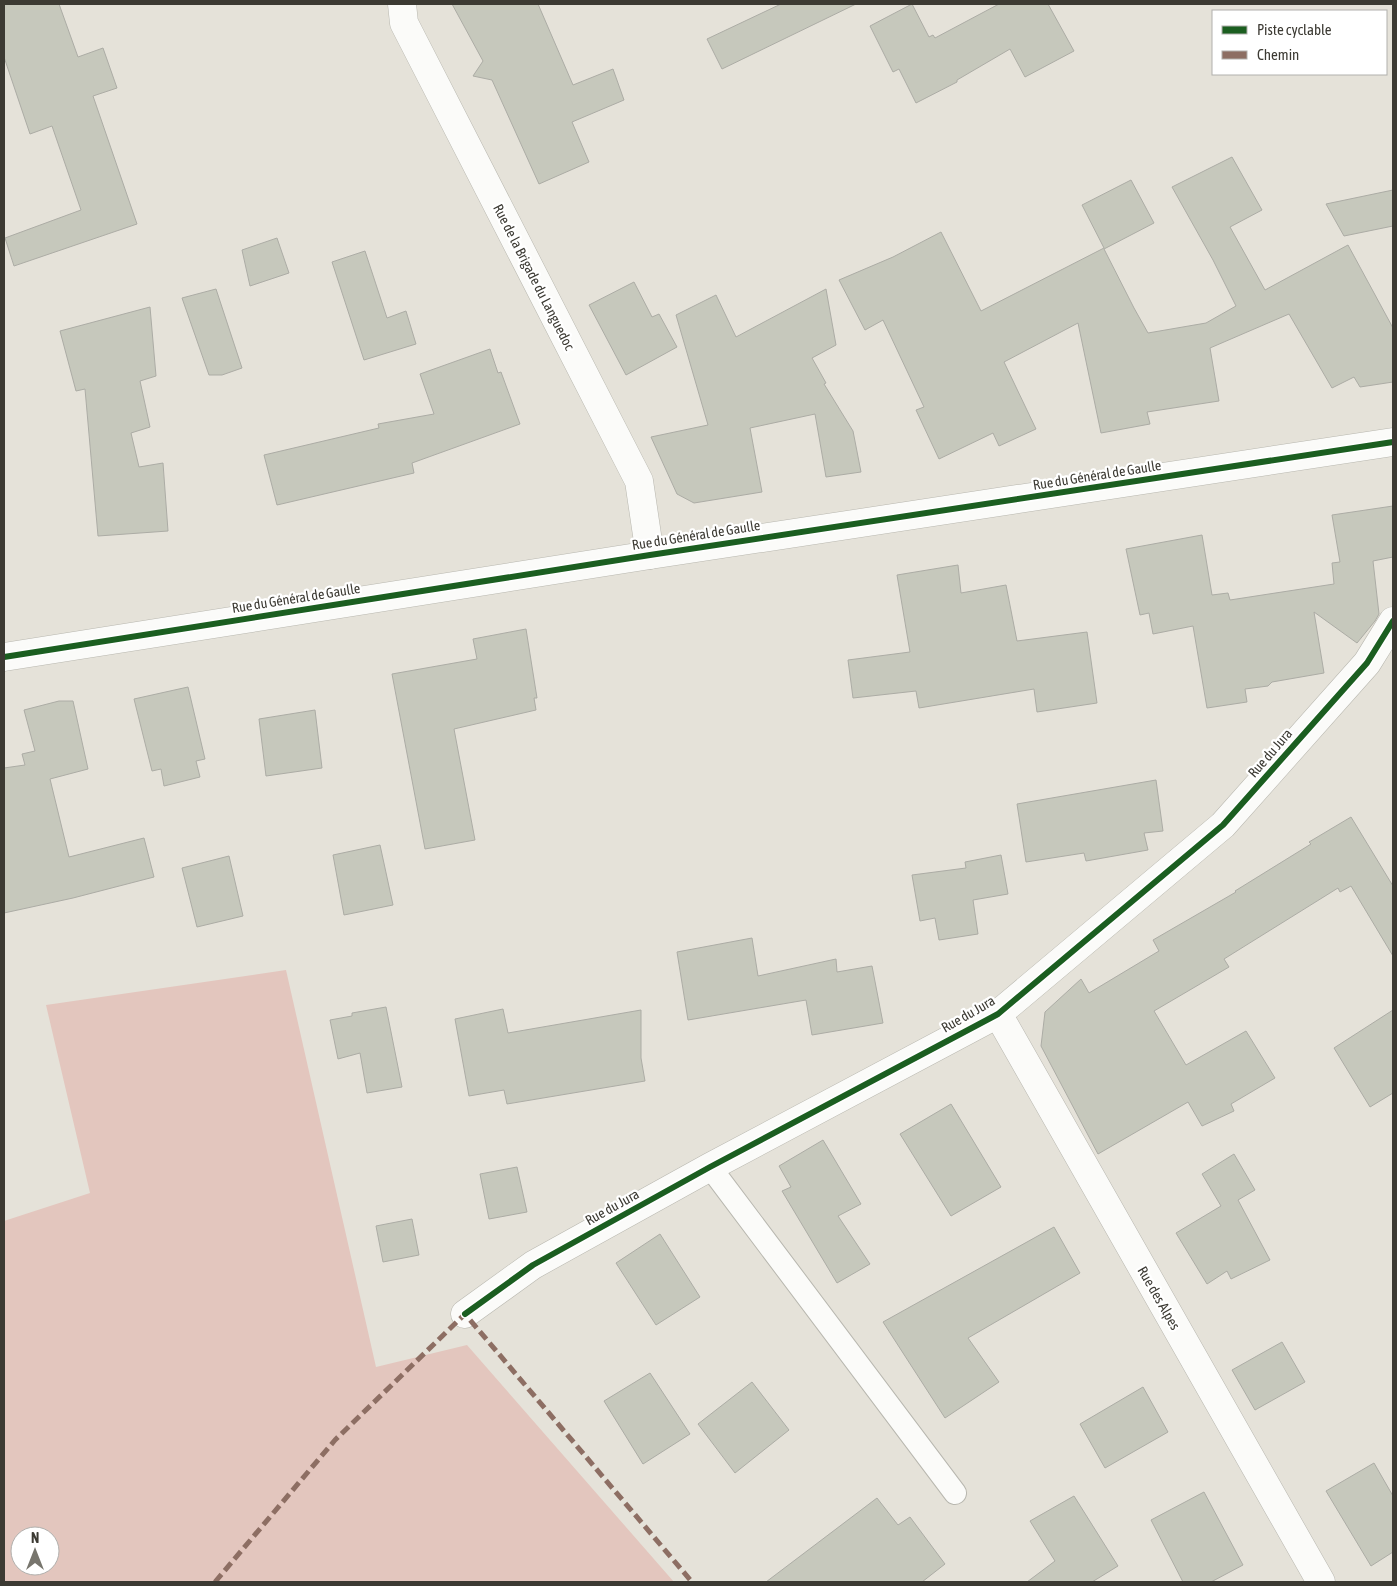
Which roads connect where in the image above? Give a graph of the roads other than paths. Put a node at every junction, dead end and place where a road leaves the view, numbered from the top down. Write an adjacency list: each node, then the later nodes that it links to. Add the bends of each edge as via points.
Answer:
1 (402, 4): 3 (street, Rue de la Brigade du Languedoc, via 404,23 638,481)
2 (1393, 442): 3 (street, Rue du Général de Gaulle)
3 (650, 555): 5 (street, Rue du Général de Gaulle)
4 (1393, 621): 6 (street, Rue du Jura, via 1367,663 1223,825)
5 (4, 657)
6 (998, 1014): 7 (street, Rue du Jura); 10 (street, Rue des Alpes)
7 (710, 1167): 8 (street, Rue du Jura, via 534,1264); 9 (lane)
8 (466, 1314)
9 (955, 1493)
10 (1321, 1582)

